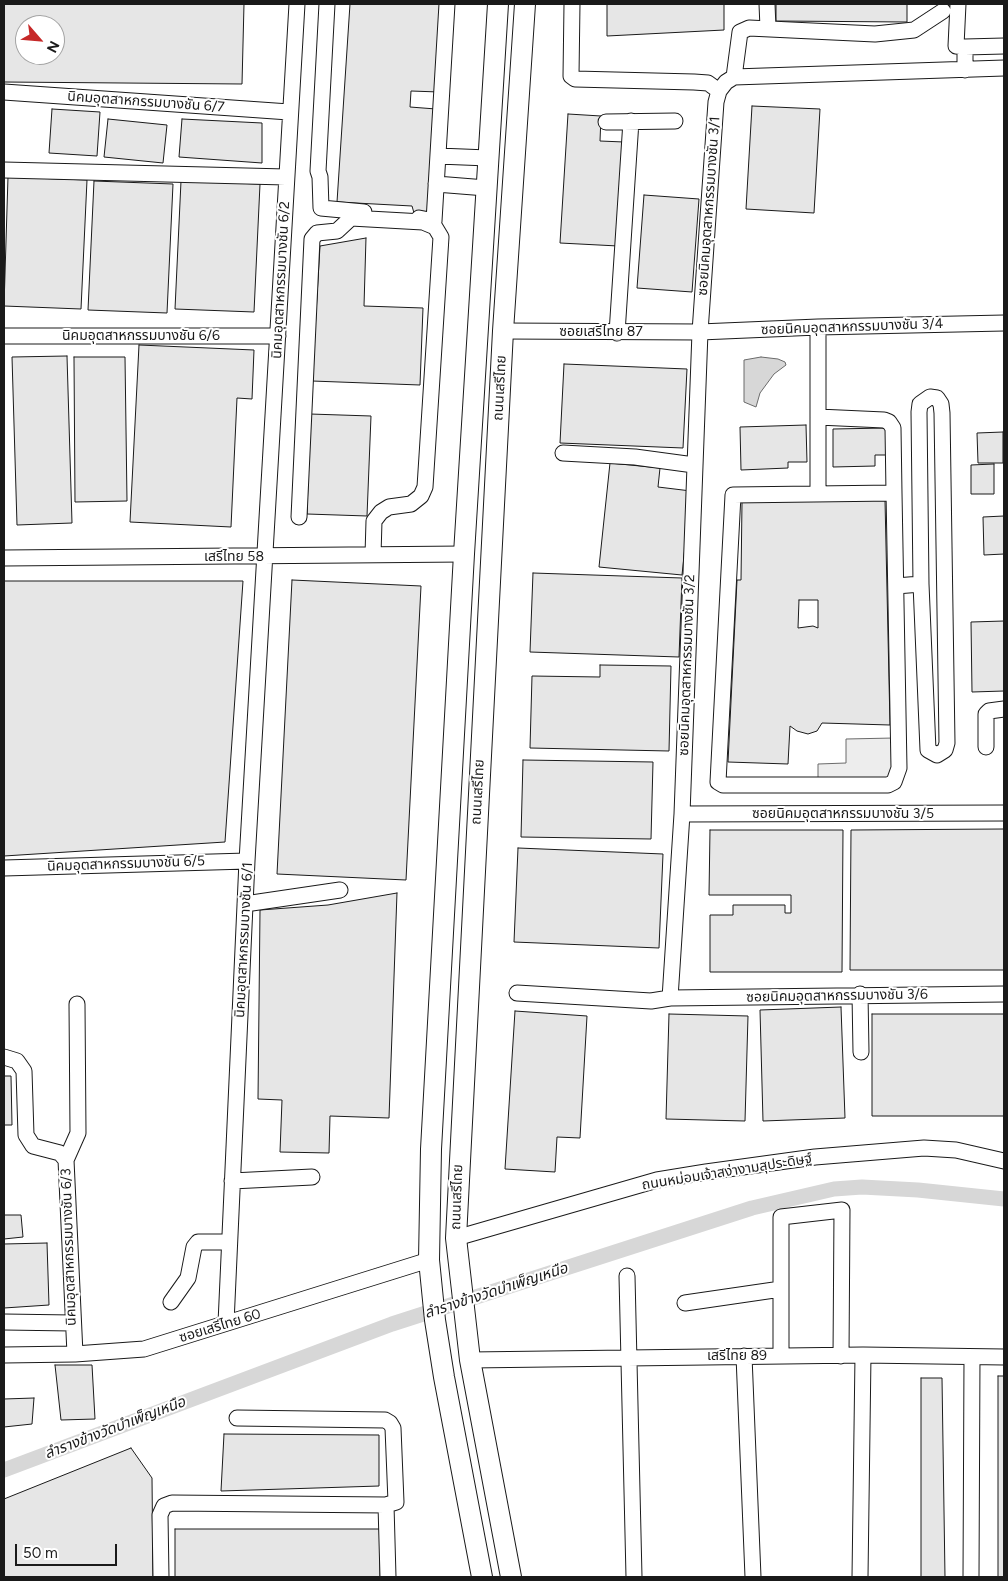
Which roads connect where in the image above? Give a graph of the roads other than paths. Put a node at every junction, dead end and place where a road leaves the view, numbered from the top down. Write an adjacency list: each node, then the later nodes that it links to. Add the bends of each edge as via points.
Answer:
1 (297, 4): 17 (street, นิคมอุตสาหกรรมบางชัน 6/2)
2 (327, 4): 25 (street, via 318,171 321,208 434,221)
3 (447, 4): 21 (street)
4 (498, 4): 22 (main road, ถนนเสรีไทย)
5 (525, 4): 29 (main road, ถนนเสรีไทย)
6 (572, 4): 15 (street, via 571,76 575,79)
7 (767, 4): 10 (street)
8 (958, 4): 12 (street, via 956,46)
9 (943, 11): 10 (street, via 914,30 875,34)
10 (768, 28): 15 (street, ซอยนิคมอุตสาหกรรมบางชัน 3/1, via 749,28 740,32)
11 (1004, 46): 12 (street)
12 (965, 47): 14 (street)
13 (1004, 68): 14 (street)
14 (965, 70): 15 (street)
15 (726, 83): 31 (street, ซอยนิคมอุตสาหกรรมบางชัน 3/1, via 716,102)
16 (4, 92): 17 (street, นิคมอุตสาหกรรมบางชัน 6/7)
17 (289, 112): 24 (street, นิคมอุตสาหกรรมบางชัน 6/2)
18 (631, 121): 19 (street); 20 (street); 32 (street)
19 (675, 121)
20 (606, 122)
21 (438, 156): 22 (street); 25 (street)
22 (488, 158): 26 (main road, ถนนเสรีไทย)
23 (4, 170): 24 (street)
24 (286, 177): 34 (street, นิคมอุตสาหกรรมบางชัน 6/2)
25 (436, 184): 26 (street)
26 (486, 188): 30 (main road, ถนนเสรีไทย)
27 (1004, 323): 28 (street, ซอยนิคมอุตสาหกรรมบางชัน 3/4)
28 (818, 327): 31 (street, ซอยนิคมอุตสาหกรรมบางชัน 3/4); 35 (street)
29 (503, 331): 30 (main road); 32 (street, ซอยเสรีไทย 87); 66 (main road, ถนนเสรีไทย)
30 (479, 332): 41 (main road, ถนนเสรีไทย)
31 (700, 332): 32 (street, ซอยเสรีไทย 87); 37 (street, ซอยนิคมอุตสาหกรรมบางชัน 3/2)
32 (617, 333)
33 (4, 336): 34 (street, นิคมอุตสาหกรรมบางชัน 6/6)
34 (278, 336): 43 (street, นิคมอุตสาหกรรมบางชัน 6/2)
35 (818, 417): 38 (street, via 889,422 893,428); 39 (street)
36 (563, 453): 37 (street, via 635,456)
37 (694, 465): 49 (street, ซอยนิคมอุตสาหกรรมบางชัน 3/2)
38 (894, 493): 39 (street); 46 (street)
39 (818, 494): 46 (street, via 733,495 718,782 728,786 888,785 894,782 899,768)
40 (299, 517): 42 (street, via 312,239 317,233 337,231 351,218 423,222 435,227 441,237 425,487 421,496 411,504 389,507 374,521)
41 (464, 554): 42 (street, เสรีไทย 58); 68 (main road, ถนนเสรีไทย, via 431,1149)
42 (373, 555): 43 (street, เสรีไทย 58)
43 (265, 557): 44 (street, เสรีไทย 58); 51 (street, นิคมอุตสาหกรรมบางชัน 6/1)
44 (4, 558)
45 (921, 584): 45 (street, via 928,750 937,755 946,750 946,708 955,695 954,633 952,621 945,610 941,404 937,398 930,397 920,404 919,412); 46 (street)
46 (896, 586)
47 (1004, 709): 48 (street, via 986,714)
48 (986, 747)
49 (682, 814): 50 (street, ซอยนิคมอุตสาหกรรมบางชัน 3/5); 58 (street, ซอยนิคมอุตสาหกรรมบางชัน 3/2)
50 (1004, 814)
51 (247, 861): 52 (street, นิคมอุตสาหกรรมบางชัน 6/5); 54 (street, นิคมอุตสาหกรรมบางชัน 6/1)
52 (4, 868)
53 (340, 890): 54 (street)
54 (245, 904): 65 (street, นิคมอุตสาหกรรมบางชัน 6/1)
55 (517, 993): 58 (street, ซอยนิคมอุตสาหกรรมบางชัน 3/6, via 651,1001)
56 (860, 994): 57 (street, ซอยนิคมอุตสาหกรรมบางชัน 3/6); 58 (street, ซอยนิคมอุตสาหกรรมบางชัน 3/6); 60 (street)
57 (1004, 994)
58 (670, 998)
59 (77, 1004): 62 (street, via 78,1132)
60 (861, 1052)
61 (4, 1057): 62 (street, นิคมอุตสาหกรรมบางชัน 6/3, via 17,1060 24,1071 26,1135 33,1146 60,1152)
62 (66, 1160): 74 (street, นิคมอุตสาหกรรมบางชัน 6/3)
63 (1004, 1161): 66 (street, ถนนหม่อมเจ้าสง่างามสุประดิษฐ์, via 956,1150 924,1148 815,1157 706,1172 657,1180)
64 (312, 1177): 65 (street)
65 (232, 1181): 67 (street, นิคมอุตสาหกรรมบางชัน 6/1)
66 (456, 1238): 85 (main road, ถนนเสรีไทย)
67 (229, 1242): 71 (street, via 198,1242 194,1247 188,1278); 75 (street, นิคมอุตสาหกรรมบางชัน 6/1)
68 (429, 1260): 75 (street, ซอยเสรีไทย 60); 90 (main road, ถนนเสรีไทย, via 434,1311)
69 (627, 1276): 84 (street)
70 (780, 1288): 72 (street); 80 (street); 81 (street, via 780,1217 842,1210)
71 (171, 1302)
72 (685, 1303)
73 (4, 1322): 74 (street)
74 (72, 1322): 76 (street, นิคมอุตสาหกรรมบางชัน 6/3)
75 (226, 1323): 76 (street, ซอยเสรีไทย 60, via 144,1349)
76 (75, 1354): 78 (street, ซอยเสรีไทย 60)
77 (863, 1354): 81 (street, เสรีไทย 89); 83 (street, เสรีไทย 89); 94 (street)
78 (4, 1355)
79 (744, 1356): 80 (street, เสรีไทย 89); 84 (street, เสรีไทย 89); 93 (street)
80 (781, 1356): 81 (street, เสรีไทย 89)
81 (840, 1356)
82 (1004, 1356): 83 (street, เสรีไทย 89)
83 (972, 1357): 95 (street)
84 (630, 1358): 85 (street, เสรีไทย 89); 92 (street)
85 (470, 1360): 91 (main road, ถนนเสรีไทย)
86 (238, 1418): 87 (street, via 385,1420 393,1428 398,1499)
87 (386, 1505): 88 (street, via 164,1506 160,1515); 89 (street)
88 (161, 1577)
89 (388, 1577)
90 (482, 1577)
91 (511, 1577)
92 (634, 1577)
93 (753, 1577)
94 (860, 1577)
95 (971, 1577)

